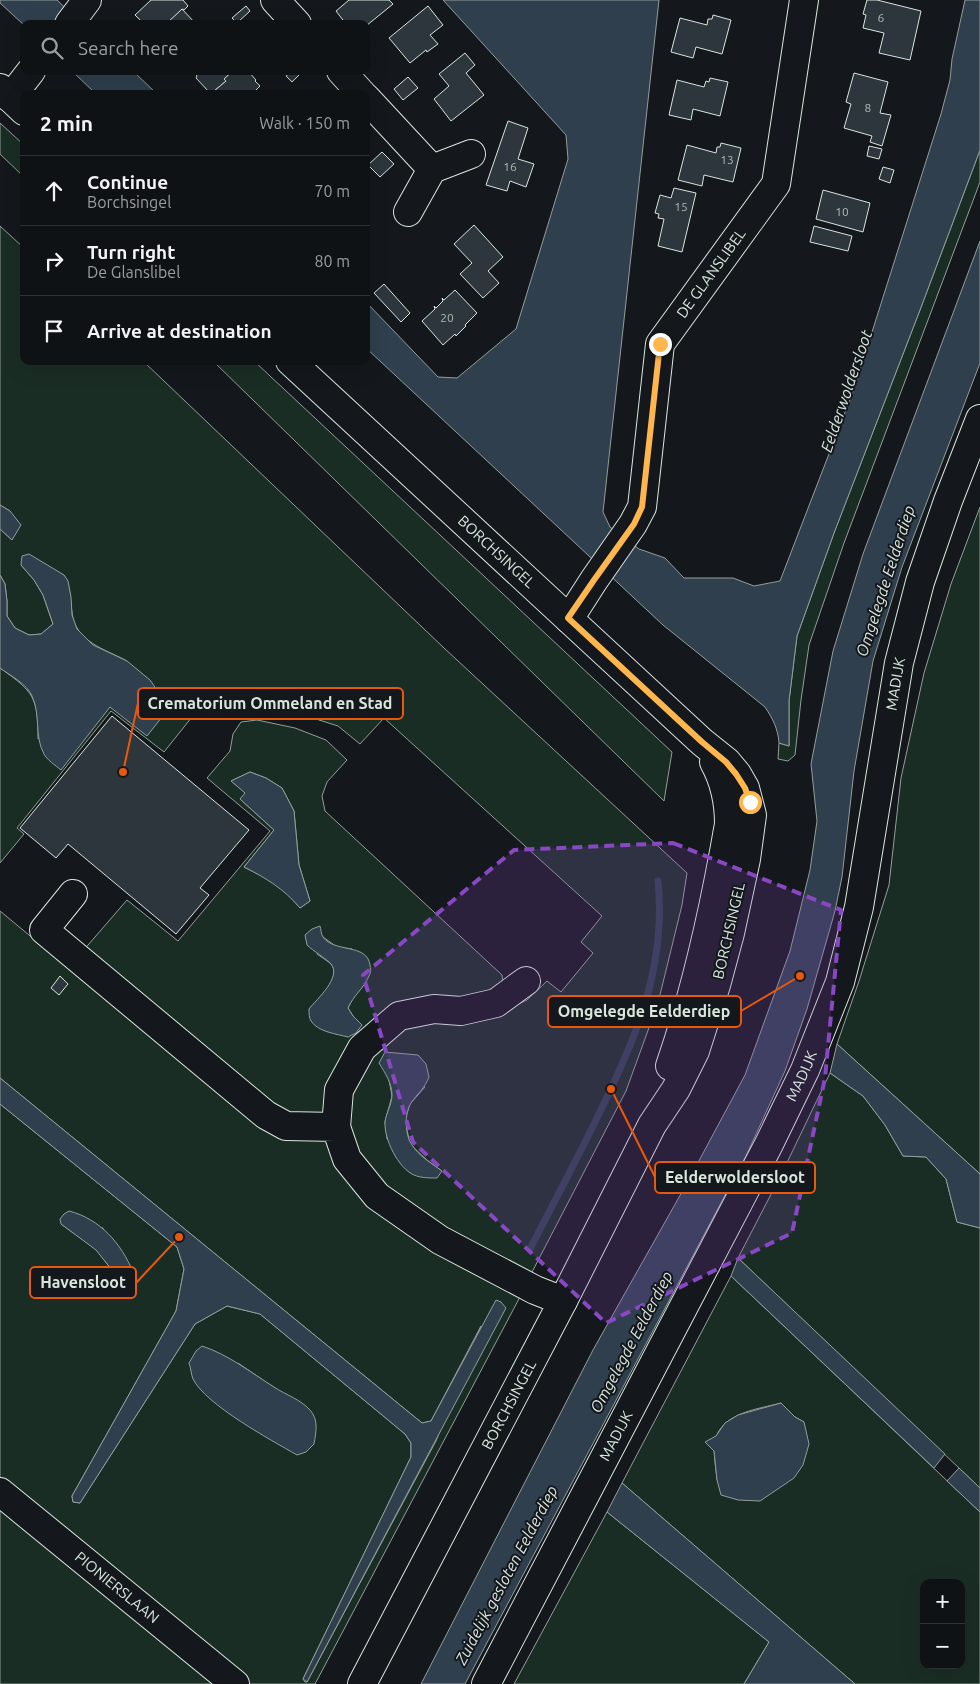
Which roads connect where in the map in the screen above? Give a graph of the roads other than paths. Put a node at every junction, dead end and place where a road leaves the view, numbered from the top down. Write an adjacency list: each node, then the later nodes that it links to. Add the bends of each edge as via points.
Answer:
1 (275, 0): 3 (street)
2 (804, 0): 14 (street, DE GLANSLIBEL, via 776,184 660,344 642,507 634,524)
3 (293, 20)
4 (28, 75): 7 (street)
5 (345, 75): 6 (street)
6 (359, 90)
7 (11, 99)
8 (370, 102): 10 (street)
9 (471, 154): 10 (street)
10 (432, 169): 11 (street)
11 (408, 212)
12 (294, 365): 14 (street, BORCHSINGEL)
13 (980, 419): 22 (street, MADIJK, via 920,582 899,662 859,907 836,991 805,1070 769,1144)
14 (568, 618): 18 (street, BORCHSINGEL, via 726,762 745,788 752,815 730,933 695,1051 652,1125)
15 (73, 894): 17 (street, via 44,930 266,1115 286,1126)
16 (526, 981): 17 (street, via 496,1003 461,1011 434,1009 399,1016 362,1048 339,1090)
17 (336, 1127): 18 (street, via 347,1159 377,1196 440,1240)
18 (563, 1302): 21 (street, BORCHSINGEL)
19 (0, 1492): 20 (street, PIONIERSLAAN)
20 (235, 1684)
21 (362, 1684)
22 (486, 1684)

